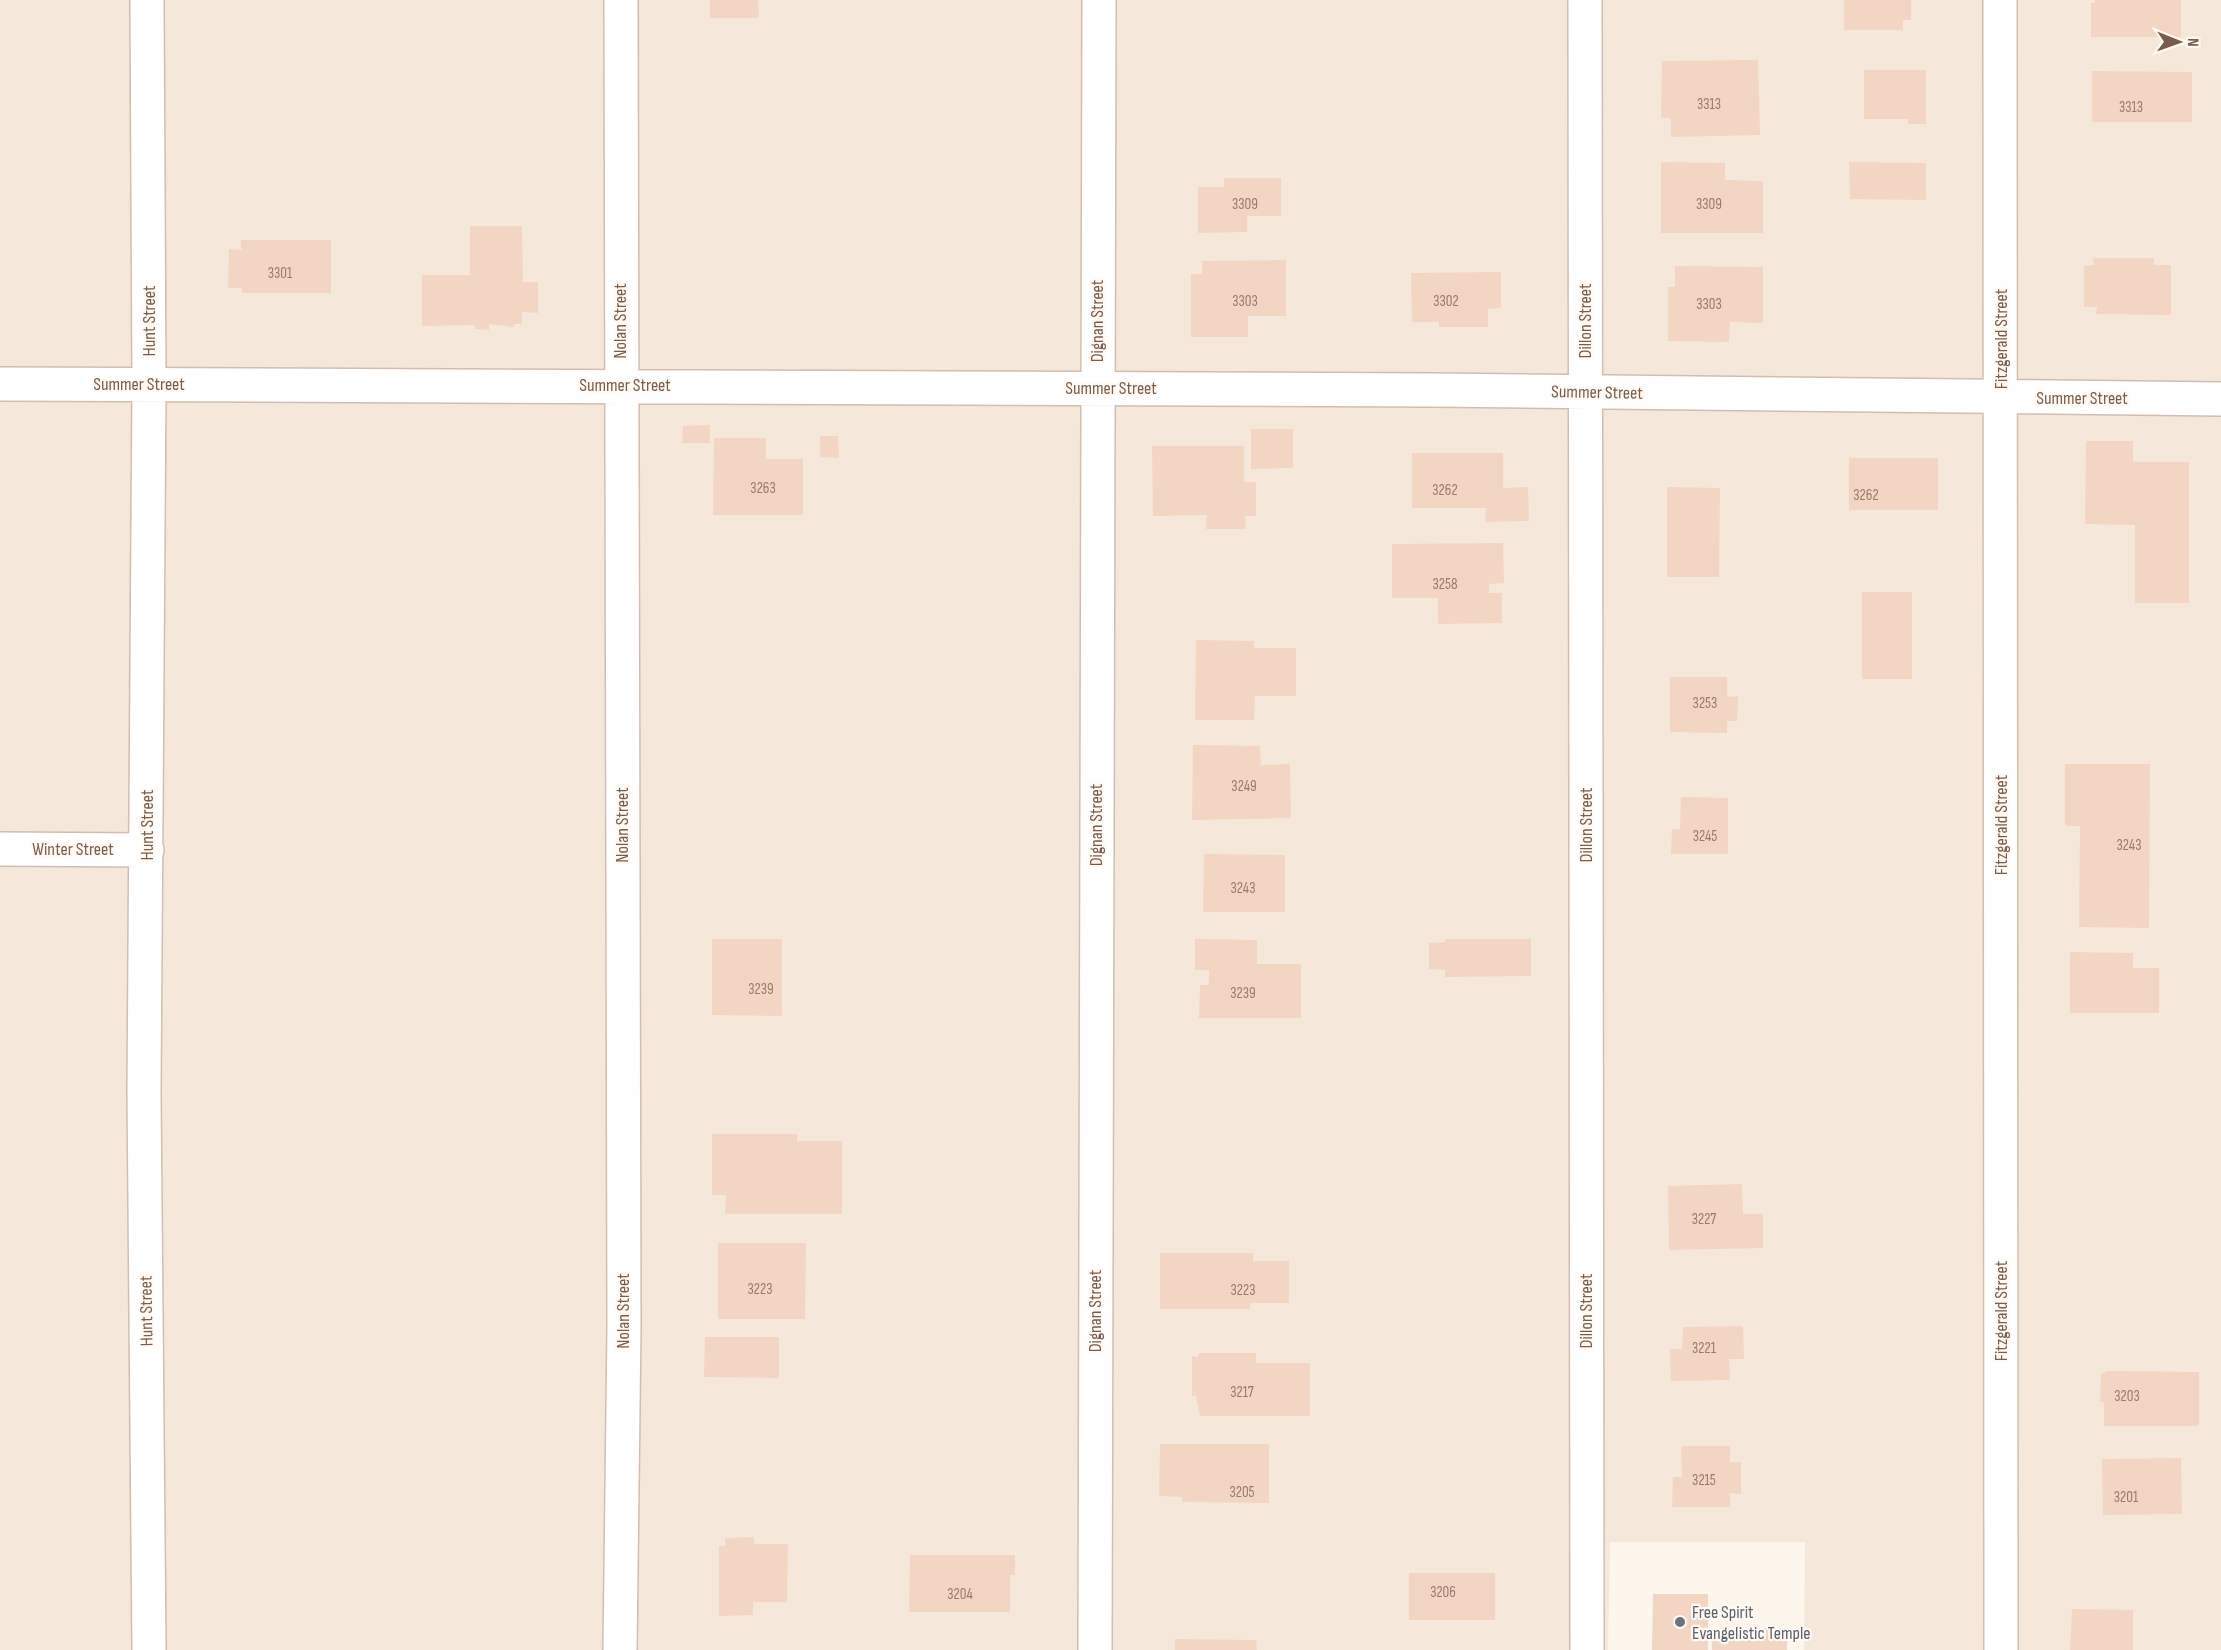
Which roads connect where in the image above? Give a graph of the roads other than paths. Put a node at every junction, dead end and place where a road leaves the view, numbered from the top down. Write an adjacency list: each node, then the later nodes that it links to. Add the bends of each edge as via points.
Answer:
1 (147, 0): 7 (street, Hunt Street)
2 (621, 0): 8 (street, Nolan Street)
3 (1099, 0): 9 (street, Dignan Street)
4 (1585, 0): 10 (street, Dillon Street)
5 (2000, 0): 11 (street, Fitzgerald Street)
6 (0, 384): 7 (street, Summer Street)
7 (149, 384): 8 (street, Summer Street); 14 (street, Hunt Street)
8 (620, 385): 9 (street, Summer Street); 16 (street, Nolan Street, via 624,1327)
9 (1097, 388): 10 (street, Summer Street); 17 (street, Dignan Street)
10 (1585, 392): 11 (street, Summer Street); 18 (street, Dillon Street)
11 (2001, 398): 12 (street, Summer Street); 19 (street, Fitzgerald Street)
12 (2221, 399)
13 (0, 849): 14 (street, Winter Street)
14 (147, 850): 15 (street, Hunt Street, via 144,1092)
15 (149, 1650)
16 (620, 1650)
17 (1095, 1650)
18 (1587, 1650)
19 (2001, 1650)

